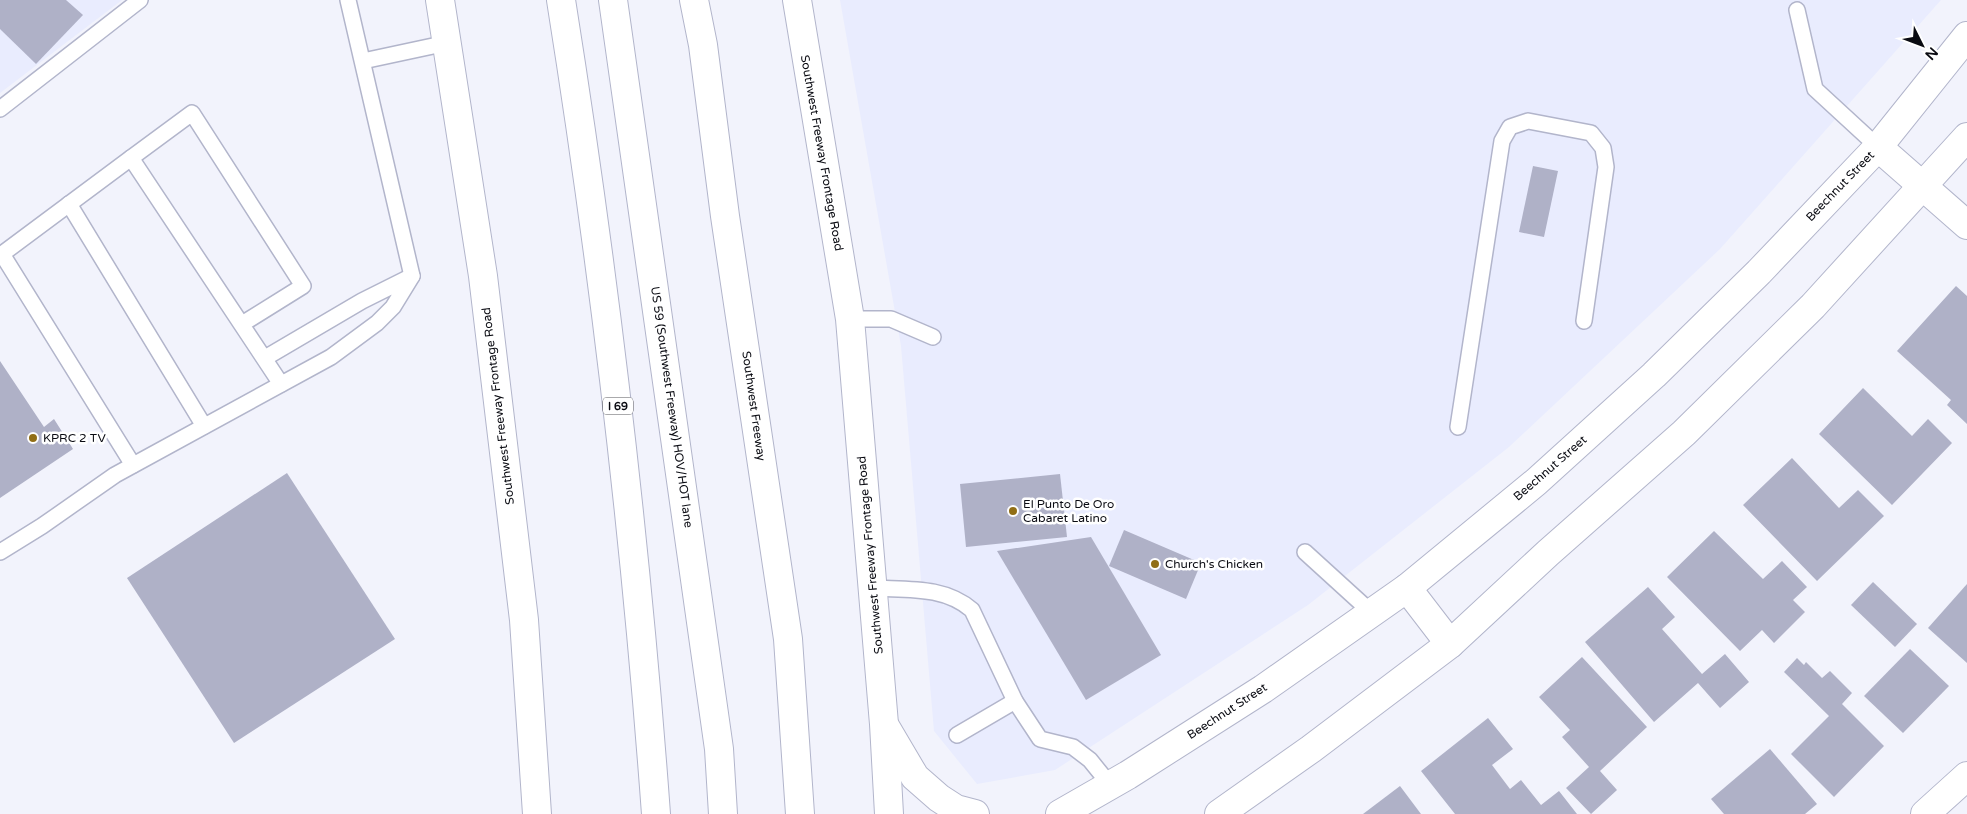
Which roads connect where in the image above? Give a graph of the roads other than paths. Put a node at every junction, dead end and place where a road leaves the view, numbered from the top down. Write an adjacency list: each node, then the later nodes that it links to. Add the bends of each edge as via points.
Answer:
1 (140, 0): 12 (lane)
2 (348, 0): 11 (lane)
3 (440, 0): 10 (main road, Southwest Freeway Frontage Road)
4 (560, 0): 43 (main road, I 69, via 598,247 621,429)
5 (614, 0): 40 (main road, US 59 (Southwest Freeway) HOV/HOT lane, via 720,749)
6 (694, 0): 44 (main road, Southwest Freeway, via 788,639)
7 (797, 0): 20 (main road, Southwest Freeway Frontage Road)
8 (1798, 10): 14 (lane, via 1815,89)
9 (1967, 36): 14 (main road, Beechnut Street)
10 (447, 43): 11 (lane); 42 (main road, Southwest Freeway Frontage Road, via 483,276 524,620)
11 (363, 61): 19 (lane)
12 (0, 109)
13 (1967, 137): 16 (main road)
14 (1878, 147): 16 (main road); 32 (main road, Beechnut Street, via 1759,272 1654,375 1536,482)
15 (131, 158): 17 (lane); 22 (lane); 22 (lane, via 192,113 303,286)
16 (1924, 187): 18 (main road); 34 (main road, via 1804,315 1684,433)
17 (69, 204): 26 (lane); 28 (lane, via 2,254)
18 (1967, 225)
19 (412, 276): 24 (lane, via 362,301); 25 (lane, via 393,307 377,323 331,356)
20 (850, 319): 23 (lane, via 891,319); 31 (main road, Southwest Freeway Frontage Road)
21 (1584, 321): 27 (lane, via 1606,168 1603,148 1591,133 1528,121 1510,127 1502,141)
22 (242, 324): 24 (lane)
23 (933, 337)
24 (265, 358): 25 (lane)
25 (280, 384): 26 (lane)
26 (204, 426): 28 (lane)
27 (1458, 427)
28 (133, 466): 29 (lane)
29 (0, 552)
30 (1304, 552): 33 (lane)
31 (873, 588): 35 (lane, via 933,591 962,601 972,610); 36 (main road, Southwest Freeway Frontage Road)
32 (1407, 588): 33 (main road, Beechnut Street); 34 (main road)
33 (1372, 613): 39 (main road, Beechnut Street, via 1263,689)
34 (1450, 644): 47 (main road, via 1311,749)
35 (1014, 702): 37 (lane); 39 (lane, via 1040,739 1073,747 1090,760)
36 (884, 724): 41 (main road, Southwest Freeway Frontage Road); 45 (main road, via 915,777 956,809)
37 (957, 735)
38 (1967, 776): 48 (main road)
39 (1111, 786): 46 (main road, Beechnut Street)
40 (722, 802)
41 (886, 807)
42 (537, 814)
43 (656, 814)
44 (800, 814)
45 (975, 814)
46 (1060, 814)
47 (1218, 814)
48 (1925, 814)

